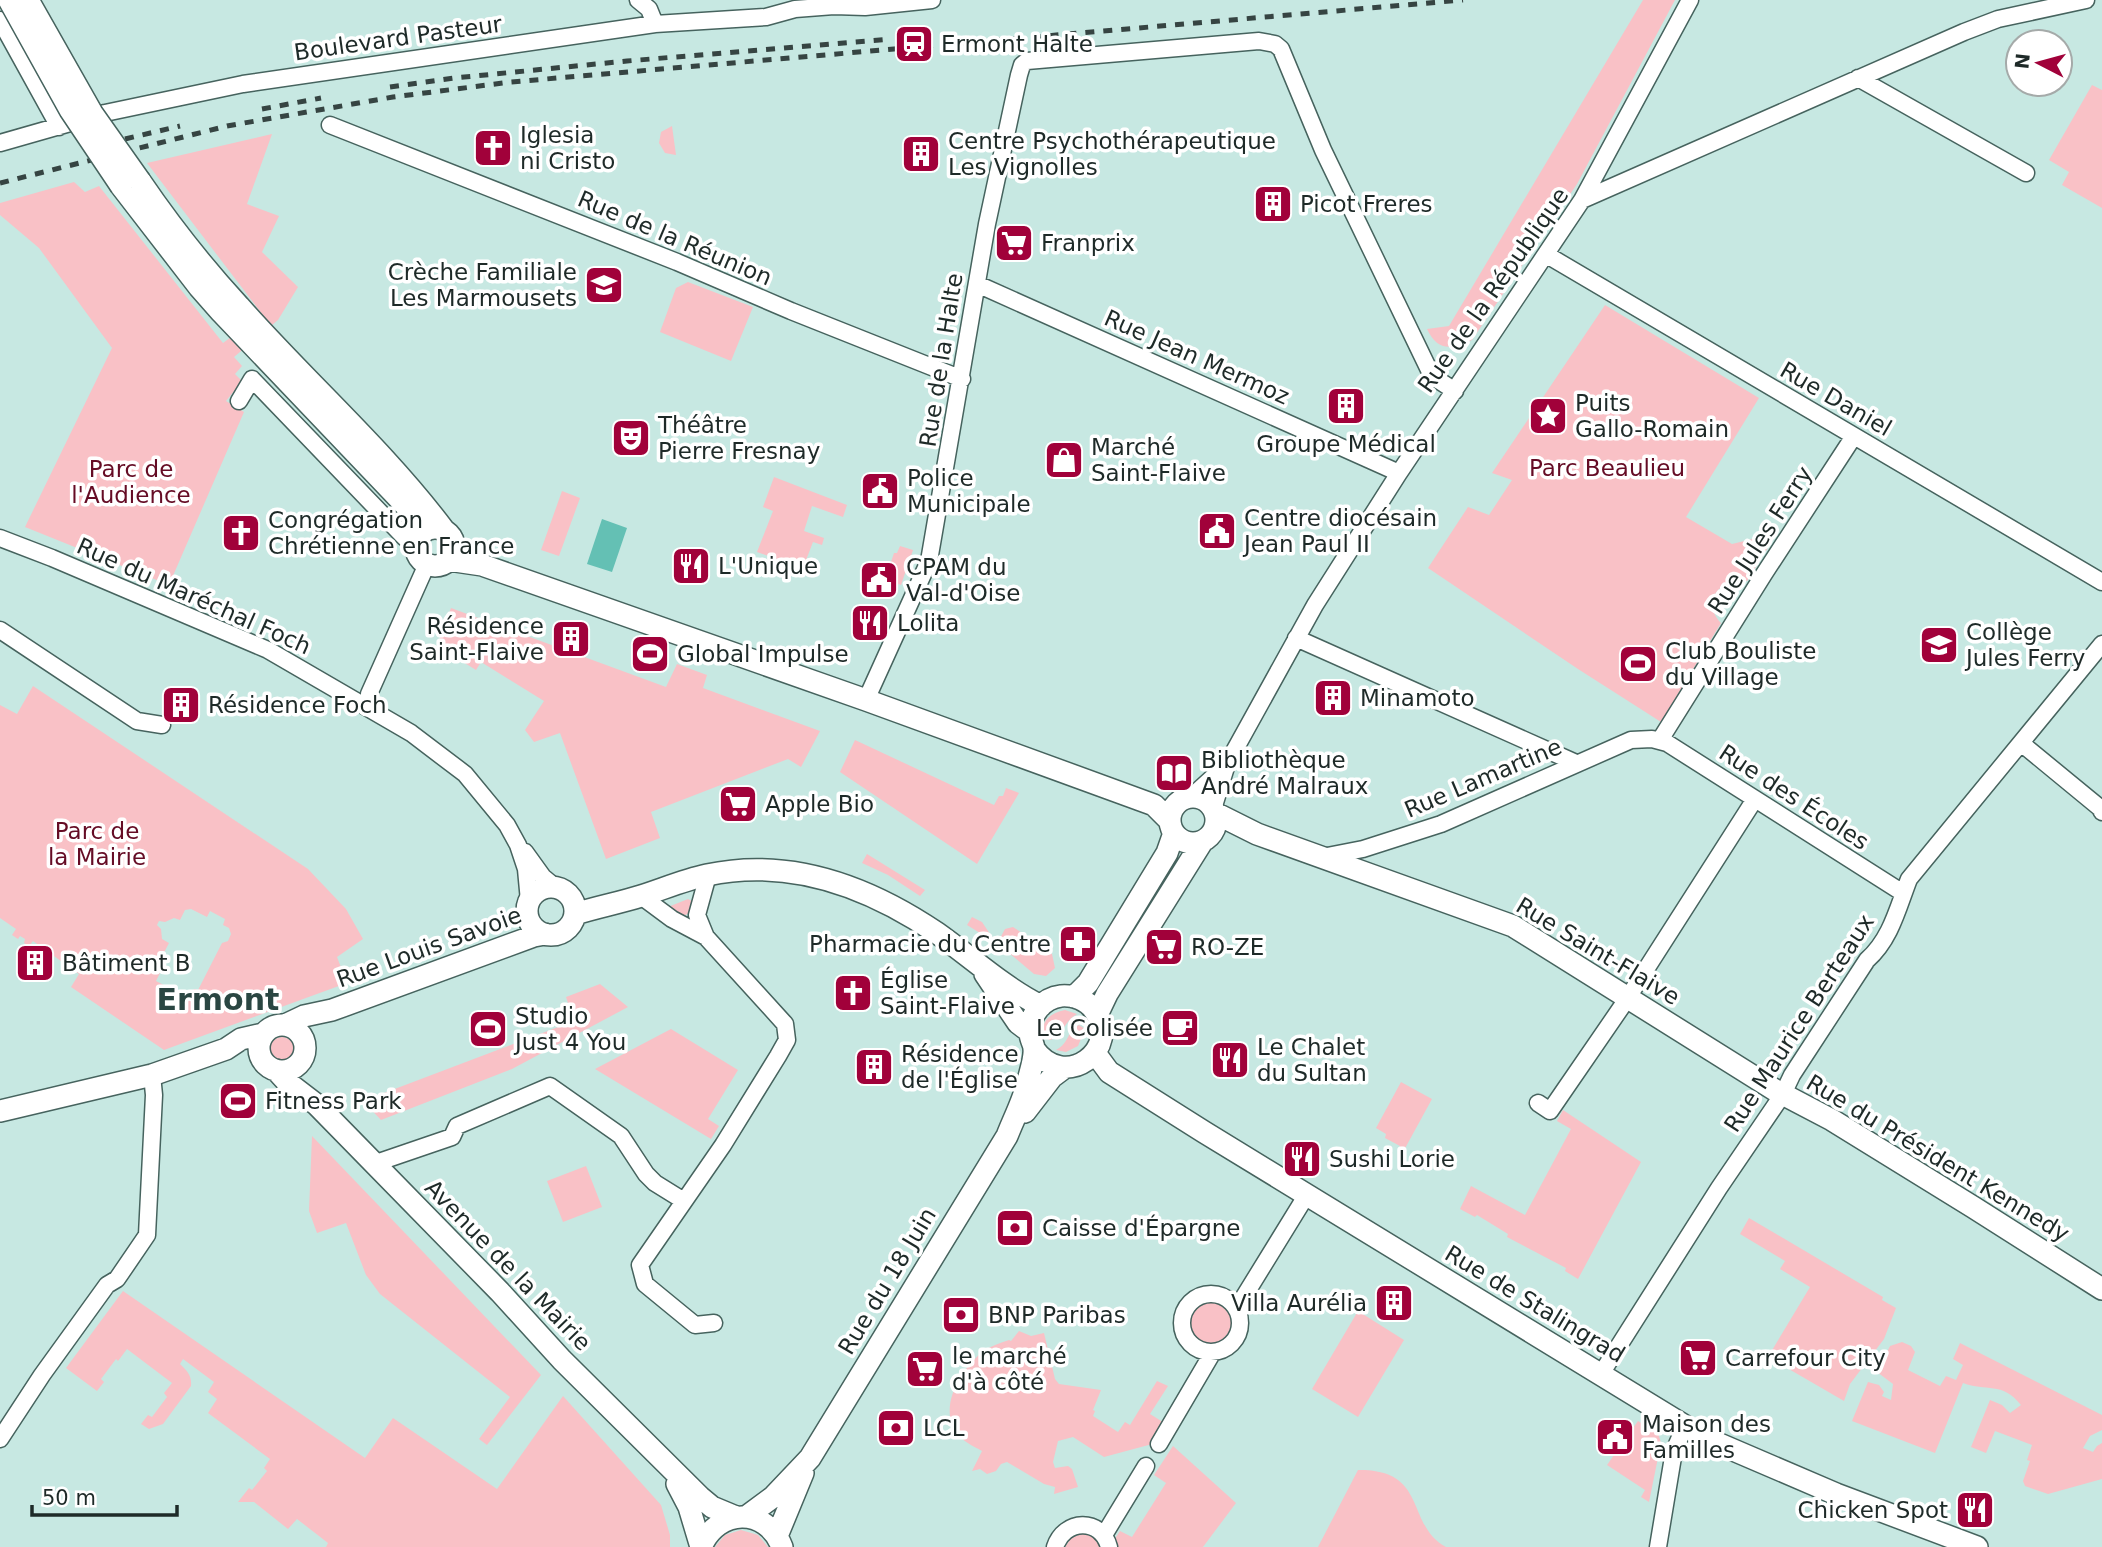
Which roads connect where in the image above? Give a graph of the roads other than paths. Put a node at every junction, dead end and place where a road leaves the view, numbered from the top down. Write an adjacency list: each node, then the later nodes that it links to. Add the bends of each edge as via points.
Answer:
1 (9, 0): 16 (street, bridge, via 70,110)
2 (28, 0): 16 (street, bridge)
3 (38, 0): 11 (street, via 69,65)
4 (638, 0): 9 (street, via 649,9)
5 (932, 0): 9 (street, Boulevard Pasteur)
6 (1690, 0): 17 (street)
7 (2086, 0): 10 (street, Rue de la République, via 1998,19)
8 (0, 20): 13 (street)
9 (655, 24): 11 (street, Boulevard Pasteur, via 243,84)
10 (1858, 78): 15 (street); 17 (street, Rue de la République)
11 (105, 113): 13 (street, Boulevard Pasteur)
12 (330, 125): 20 (street, Rue de la Réunion)
13 (59, 127): 14 (street, Boulevard Pasteur)
14 (0, 143)
15 (2026, 173)
16 (130, 183): 26 (street, via 214,304 406,506 415,519); 27 (street, via 240,308 395,470)
17 (1582, 200): 18 (street, Rue de la République)
18 (1547, 255): 21 (street, Rue de la République); 23 (street, Rue Daniel)
19 (977, 284): 20 (street, Rue de la Halte); 21 (street, Rue de la Halte, via 1022,65 1266,41 1281,49 1323,150 1432,376); 24 (street, Rue Jean Mermoz)
20 (962, 379): 33 (street, Rue de la Halte, via 929,561)
21 (1455, 391): 24 (street, Rue de la République)
22 (239, 401): 26 (street, via 252,379 404,537)
23 (1854, 436): 29 (street, Rue Daniel); 36 (street, Rue Jules Ferry)
24 (1399, 473): 31 (street, Rue de la République)
25 (4, 540): 28 (street); 34 (street, Rue du Maréchal Foch, via 268,650)
26 (418, 540): 27 (street, via 417,554); 27 (street, via 434,528)
27 (443, 550): 33 (street); 34 (street, via 369,694)
28 (0, 557)
29 (2102, 582)
30 (0, 631): 35 (street, via 137,721)
31 (1296, 638): 38 (street); 39 (street, Rue de la République)
32 (2102, 644): 37 (street, Rue Maurice Berteaux)
33 (866, 700): 43 (street)
34 (370, 707): 45 (street, Rue du Maréchal Foch, via 465,774)
35 (162, 725)
36 (1660, 740): 38 (street, Rue Lamartine, via 1631,740); 41 (street, Rue des Écoles)
37 (2021, 743): 42 (street); 48 (street, Rue Maurice Berteaux)
38 (1576, 763): 46 (street, Rue Lamartine, via 1441,824 1363,849)
39 (1227, 764): 40 (street, Rue de la République); 44 (street, Rue de la République)
40 (1185, 800): 43 (street); 44 (street, via 1201,799)
41 (1755, 800): 48 (street, Rue des Écoles); 57 (street)
42 (2101, 808)
43 (1167, 820): 44 (street, via 1187,842); 56 (street, via 1167,853 1088,983)
44 (1211, 824): 46 (street, Rue Saint-Flaive); 60 (street, Rue de la République)
45 (518, 845): 50 (street, Rue du Maréchal Foch); 51 (street, Rue du Maréchal Foch, via 529,882)
46 (1322, 856): 57 (street, Rue Saint-Flaive, via 1513,926)
47 (708, 875): 49 (street); 53 (street, via 697,915); 55 (street, via 774,870 843,883 911,916)
48 (1903, 892): 71 (street, Rue Maurice Berteaux, via 1877,951 1859,972)
49 (641, 896): 50 (street, via 596,907); 53 (street)
50 (567, 899): 51 (street, via 541,889); 52 (street, via 570,926)
51 (528, 907): 52 (street, via 533,926); 54 (street)
52 (544, 934): 54 (street, Rue Louis Savoie)
53 (706, 937): 78 (street, via 785,1024 787,1040)
54 (503, 947): 59 (street, Rue Louis Savoie)
55 (981, 966): 58 (street); 64 (street)
56 (1074, 997): 58 (street, via 1054,998); 60 (street)
57 (1627, 999): 71 (street, Rue Saint-Flaive); 72 (street, via 1550,1111)
58 (1041, 1006): 64 (street, via 1035,1013)
59 (332, 1010): 61 (street, Rue Louis Savoie); 63 (street, Rue Louis Savoie)
60 (1097, 1014): 66 (street, via 1101,1038)
61 (285, 1026): 62 (street); 63 (street)
62 (264, 1034): 65 (street, via 241,1039); 68 (street, via 259,1049)
63 (302, 1038): 67 (street, via 305,1051)
64 (1032, 1040): 69 (street, via 1046,1062); 75 (street, Rue du 18 Juin, via 1028,1083)
65 (226, 1049): 68 (street); 70 (street)
66 (1095, 1053): 69 (street, via 1084,1063); 77 (street, Rue de Stalingrad, via 1109,1072)
67 (300, 1062): 68 (street, via 289,1070); 73 (street, Avenue de la Mairie)
68 (270, 1066): 73 (street, Avenue de la Mairie)
69 (1064, 1068): 75 (street)
70 (152, 1075): 74 (street); 85 (street, via 147,1235 42,1375)
71 (1783, 1094): 79 (street, Rue du Président Kennedy, via 1844,1127); 83 (street, Rue Maurice Berteaux)
72 (1538, 1103)
73 (317, 1105): 76 (street, Avenue de la Mairie)
74 (0, 1111)
75 (1007, 1136): 87 (street, Rue du 18 Juin)
76 (373, 1164): 78 (street, via 452,1137 457,1126 550,1086 621,1136 646,1174); 88 (street, Avenue de la Mairie)
77 (1306, 1196): 80 (street); 83 (street, Rue de Stalingrad)
78 (684, 1200): 81 (street, via 640,1265 645,1284 695,1325)
79 (2102, 1289)
80 (1237, 1308): 82 (street, via 1240,1325 1235,1340); 82 (street, via 1213,1293 1196,1297 1184,1310 1181,1327 1189,1343)
81 (714, 1323)
82 (1213, 1352): 86 (street)
83 (1601, 1374): 84 (street, Rue de Stalingrad)
84 (1685, 1426): 95 (street, via 1674,1451); 96 (street, Rue de Stalingrad, via 1778,1470)
85 (0, 1440)
86 (1159, 1444)
87 (810, 1458): 90 (street, Rue du 18 Juin, via 773,1497); 92 (street)
88 (663, 1461): 90 (street, Avenue de la Mairie, via 704,1502); 93 (street, Avenue de la Mairie, via 689,1507)
89 (1146, 1466): 91 (street)
90 (741, 1517): 92 (street, Avenue de la Mairie, via 763,1523); 93 (street, Rue du 18 Juin, via 717,1524)
91 (1107, 1541): 94 (street, via 1092,1526 1077,1525 1064,1531)
92 (779, 1542)
93 (701, 1547)
94 (1055, 1547)
95 (1658, 1547)
96 (1977, 1547)

